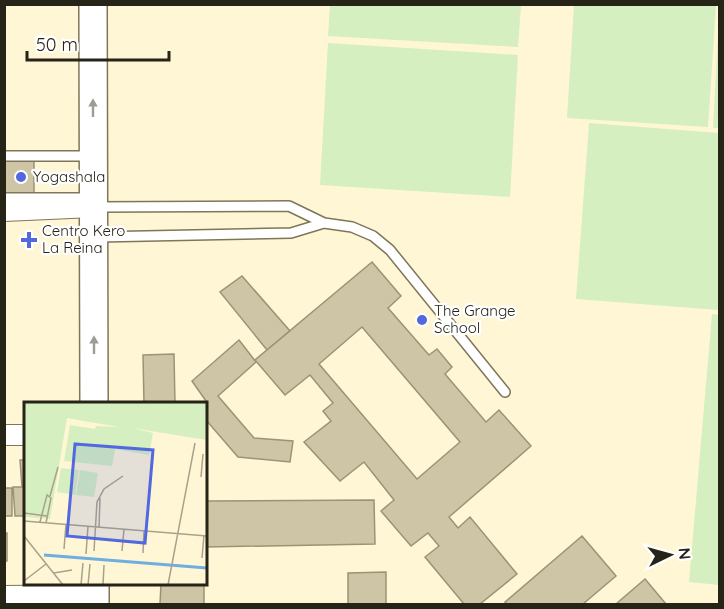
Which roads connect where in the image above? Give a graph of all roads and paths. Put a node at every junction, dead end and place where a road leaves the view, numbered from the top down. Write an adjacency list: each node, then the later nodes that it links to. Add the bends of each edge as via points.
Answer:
1 (93, 4): 3 (main road, one-way to 1)
2 (4, 156): 3 (lane)
3 (93, 156): 5 (main road)
4 (4, 198): 5 (lane)
5 (93, 202): 6 (street); 7 (lane, via 289,206); 8 (main road)
6 (4, 211)
7 (324, 223): 8 (lane, via 291,233); 9 (lane, via 352,227 373,236 390,250)
8 (93, 237): 10 (main road, one-way to 8)
9 (505, 392)
10 (94, 402)
11 (4, 435): 12 (street)
12 (24, 435)
13 (95, 594): 14 (street)
14 (4, 596)

